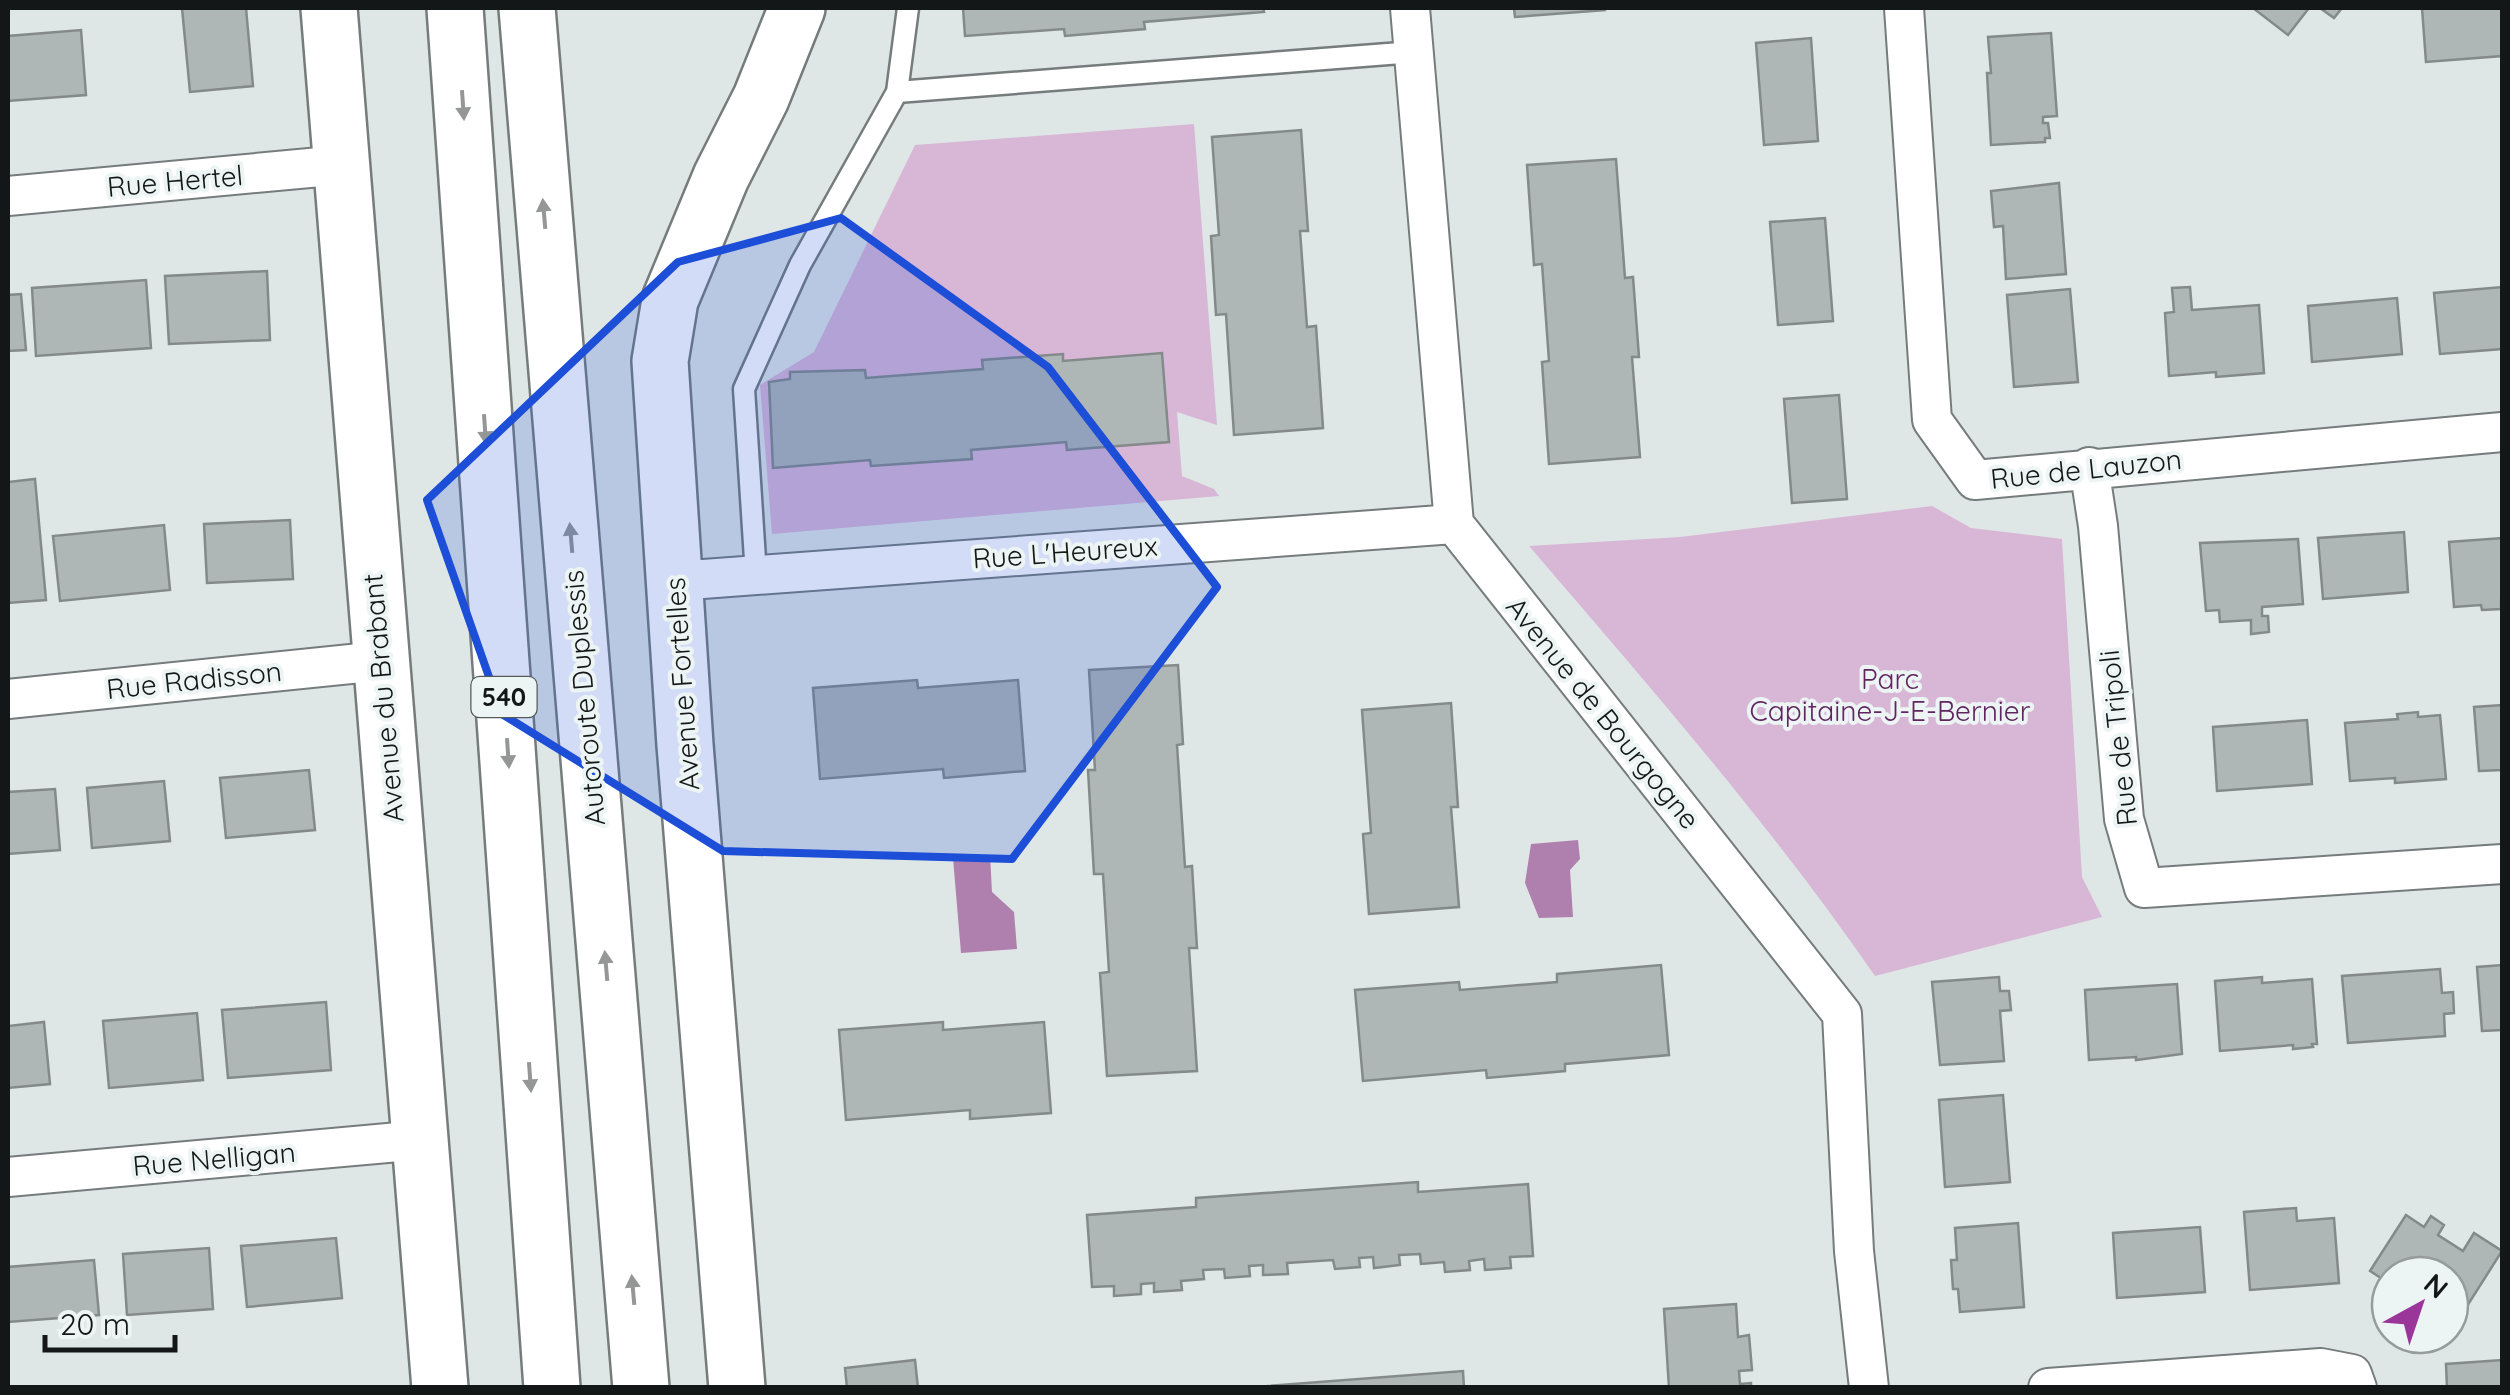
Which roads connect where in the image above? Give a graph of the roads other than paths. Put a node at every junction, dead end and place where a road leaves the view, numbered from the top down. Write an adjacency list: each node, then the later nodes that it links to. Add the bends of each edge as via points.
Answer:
1 (329, 8): 12 (main road, Avenue du Brabant)
2 (455, 8): 25 (main road, 540, one-way to 25)
3 (527, 8): 11 (main road, Autoroute Duplessis)
4 (556, 8): 11 (main road)
5 (797, 8): 18 (main road, Avenue Fortelles, via 670,300 660,361)
6 (908, 8): 10 (lane)
7 (1410, 8): 9 (street)
8 (1904, 8): 15 (street, Rue de Lauzon, via 1932,420 1975,480)
9 (1414, 52): 10 (lane); 16 (street)
10 (897, 92): 17 (lane, via 800,266 744,388)
11 (538, 140): 26 (main road, Autoroute Duplessis, one-way to 11)
12 (342, 165): 13 (street, Rue Hertel); 19 (main road, Avenue du Brabant)
13 (8, 196)
14 (2502, 432): 15 (street, Rue de Lauzon)
15 (2089, 467): 21 (street, Rue de Tripoli, via 2124,820 2144,888)
16 (1454, 524): 17 (street, Rue L'Heureux); 28 (street, Avenue de Bourgogne, via 1842,1014 1854,1251)
17 (756, 576): 18 (street, Rue L'Heureux)
18 (676, 581): 27 (main road, Avenue Fortelles)
19 (380, 661): 20 (street, Rue Radisson); 22 (main road, Avenue du Brabant)
20 (8, 698)
21 (2502, 864)
22 (421, 1140): 23 (street, Rue Nelligan); 24 (main road, Avenue du Brabant)
23 (8, 1177)
24 (440, 1388)
25 (552, 1388)
26 (642, 1388)
27 (737, 1388)
28 (1869, 1388)
29 (2048, 1388): 30 (street, via 2321,1368 2352,1374)
30 (2357, 1388)

